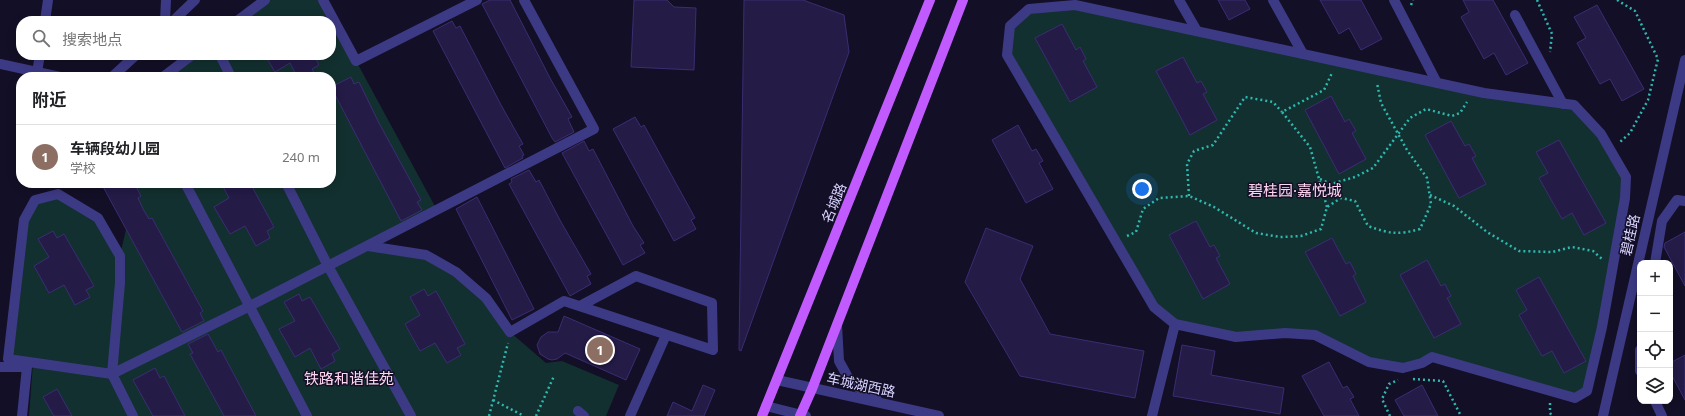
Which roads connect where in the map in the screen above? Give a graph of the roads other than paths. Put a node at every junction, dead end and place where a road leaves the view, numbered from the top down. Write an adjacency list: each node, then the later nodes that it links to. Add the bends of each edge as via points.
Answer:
1 (48, 0): 14 (street)
2 (166, 0): 15 (street)
3 (195, 0): 16 (street)
4 (265, 0): 17 (street)
5 (323, 0): 18 (street)
6 (477, 0): 19 (street, via 356,61)
7 (524, 0): 37 (street, via 594,129)
8 (930, 0): 47 (main road, 名城路)
9 (963, 0): 43 (main road)
10 (1179, 0): 20 (street)
11 (1273, 0): 21 (street)
12 (1394, 0): 32 (street)
13 (1515, 15): 33 (street)
14 (46, 16)
15 (164, 16)
16 (178, 16)
17 (244, 16)
18 (332, 16)
19 (336, 24)
20 (1197, 31): 21 (street); 42 (street, via 1075,5 1028,9 1010,26 1007,55 1154,307)
21 (1303, 54): 32 (street)
22 (39, 60): 28 (street)
23 (131, 60): 29 (street)
24 (185, 60): 30 (street)
25 (222, 60): 31 (street)
26 (1685, 60): 61 (street, 碧桂路)
27 (0, 64): 28 (street)
28 (37, 72)
29 (117, 72)
30 (170, 72)
31 (228, 72)
32 (1437, 83): 33 (street)
33 (1563, 104): 42 (street, via 1574,105 1601,134 1626,177 1625,198 1588,391 1575,398 1432,357 1422,363 1403,368 1369,362 1315,335 1285,333 1236,337)
34 (187, 188): 40 (street)
35 (289, 188): 39 (street)
36 (1685, 201): 38 (street, via 1677,200 1662,221)
37 (368, 246): 39 (street); 41 (street, via 426,255 456,272 486,298 510,332 564,301)
38 (1656, 260)
39 (328, 266): 40 (street); 55 (street)
40 (250, 306): 46 (street); 54 (street)
41 (580, 306): 44 (street); 44 (street, via 636,276 712,303 713,350)
42 (1175, 324): 60 (street)
43 (837, 325): 48 (main road); 49 (street, via 838,361 851,383)
44 (666, 335): 56 (street)
45 (0, 367): 52 (street, via 27,367)
46 (112, 374): 46 (street, via 8,359 24,220 35,200 58,194 98,218 120,256); 53 (street)
47 (777, 380): 48 (street, 车城湖西路); 51 (main road, 名城路)
48 (812, 389): 49 (street, 车城湖西路); 58 (main road)
49 (882, 404): 59 (street, 车城湖西路)
50 (1656, 404): 62 (street)
51 (766, 406): 57 (main road, 名城路); 58 (street)
52 (22, 416)
53 (133, 416)
54 (307, 416)
55 (411, 416)
56 (630, 416)
57 (762, 416)
58 (802, 416)
59 (939, 416)
60 (1152, 416)
61 (1603, 416)
62 (1662, 416)

